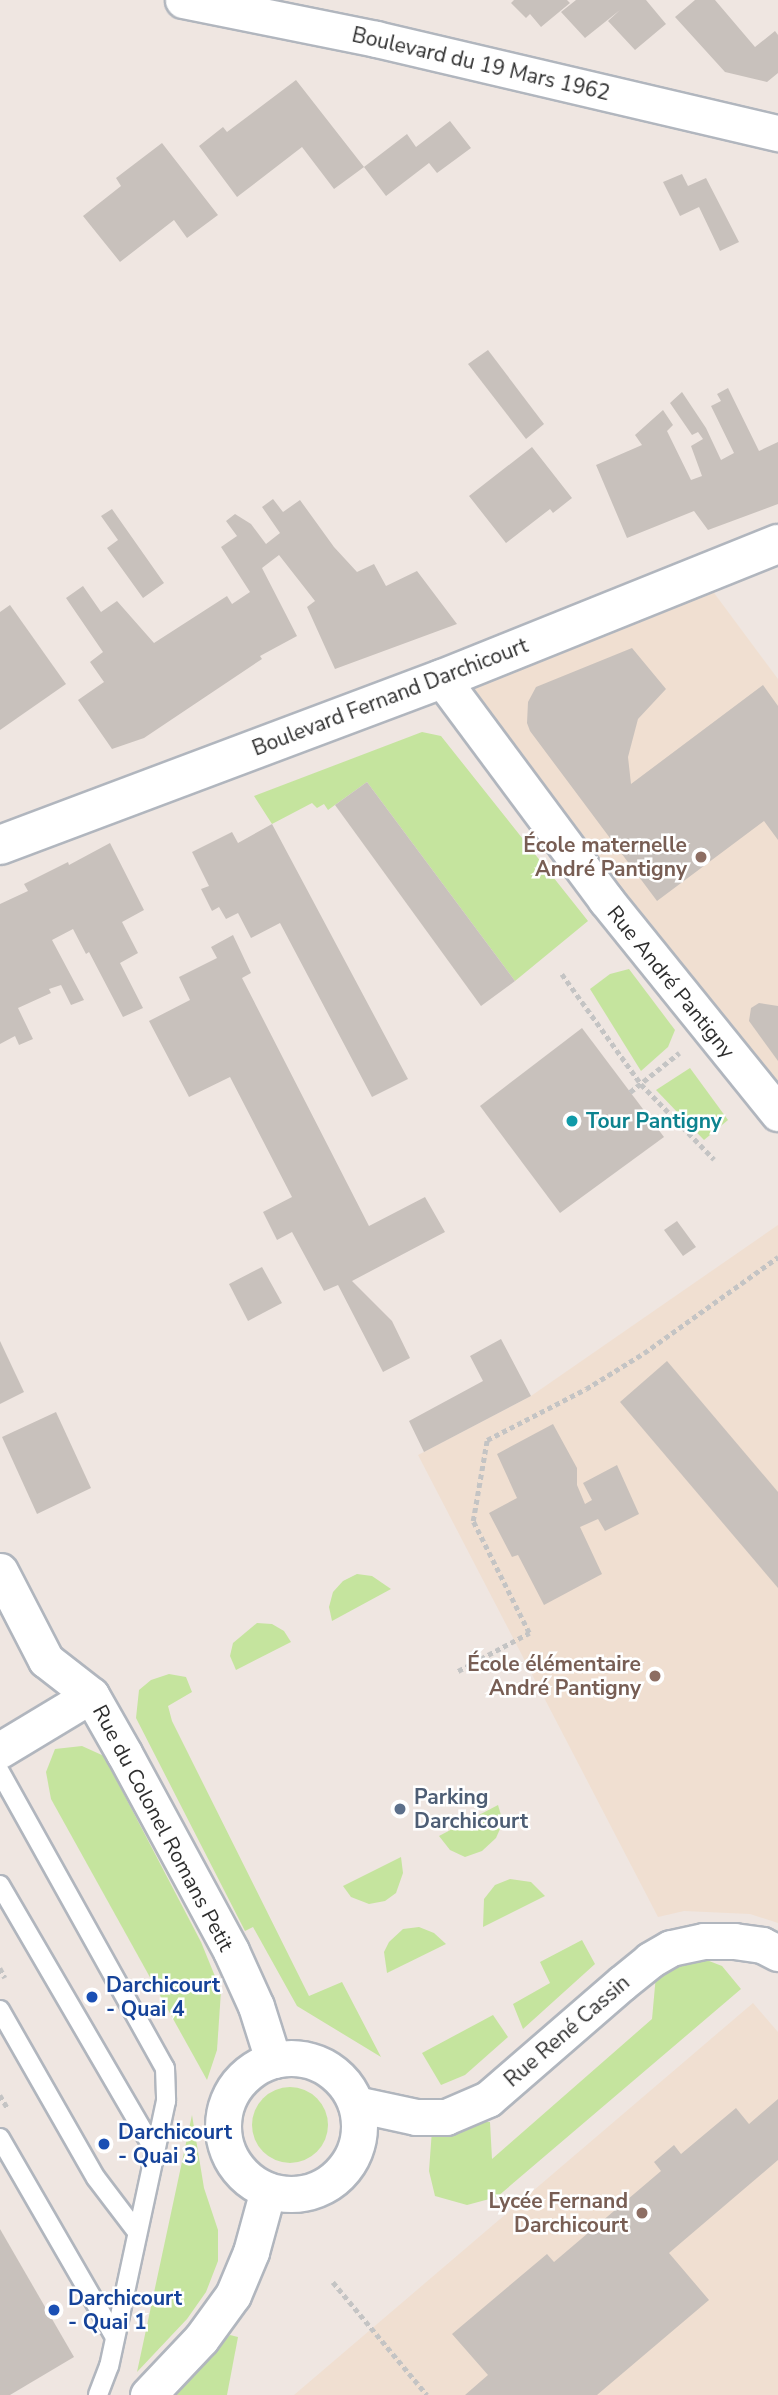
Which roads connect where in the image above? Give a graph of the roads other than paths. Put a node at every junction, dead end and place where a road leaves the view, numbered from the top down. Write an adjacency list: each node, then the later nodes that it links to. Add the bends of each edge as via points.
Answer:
1 (190, 1): 2 (street, Boulevard du 19 Mars 1962, via 390,42)
2 (778, 133)
3 (778, 544): 4 (main road, Boulevard Fernand Darchicourt)
4 (442, 679): 5 (main road, Boulevard Fernand Darchicourt); 6 (street, Rue André Pantigny, via 598,889)
5 (0, 845)
6 (778, 1114)
7 (0, 1571): 8 (street, via 46,1660)
8 (92, 1695): 9 (street, Rue du Colonel Romans Petit); 14 (street, Rue du Colonel Romans Petit, via 231,1951 256,2006)
9 (0, 1750)
10 (0, 1772): 17 (lane, via 165,2068 166,2101)
11 (0, 1885): 17 (lane)
12 (778, 1953): 15 (street, Rue René Cassin, via 762,1945 734,1941 671,1948 622,1983 488,2099 446,2117 416,2117)
13 (0, 2010): 19 (lane, via 96,2178)
14 (273, 2060): 15 (street, via 300,2058 325,2067 348,2088); 18 (street, via 250,2071 230,2095 223,2135 233,2163 248,2179)
15 (356, 2104): 18 (street, via 358,2137 344,2169 324,2186 308,2192)
16 (0, 2138): 20 (lane)
17 (154, 2150): 19 (lane)
18 (268, 2190): 22 (street, via 233,2295 201,2339)
19 (137, 2231): 20 (lane)
20 (116, 2337): 21 (lane)
21 (98, 2395)
22 (148, 2395)

